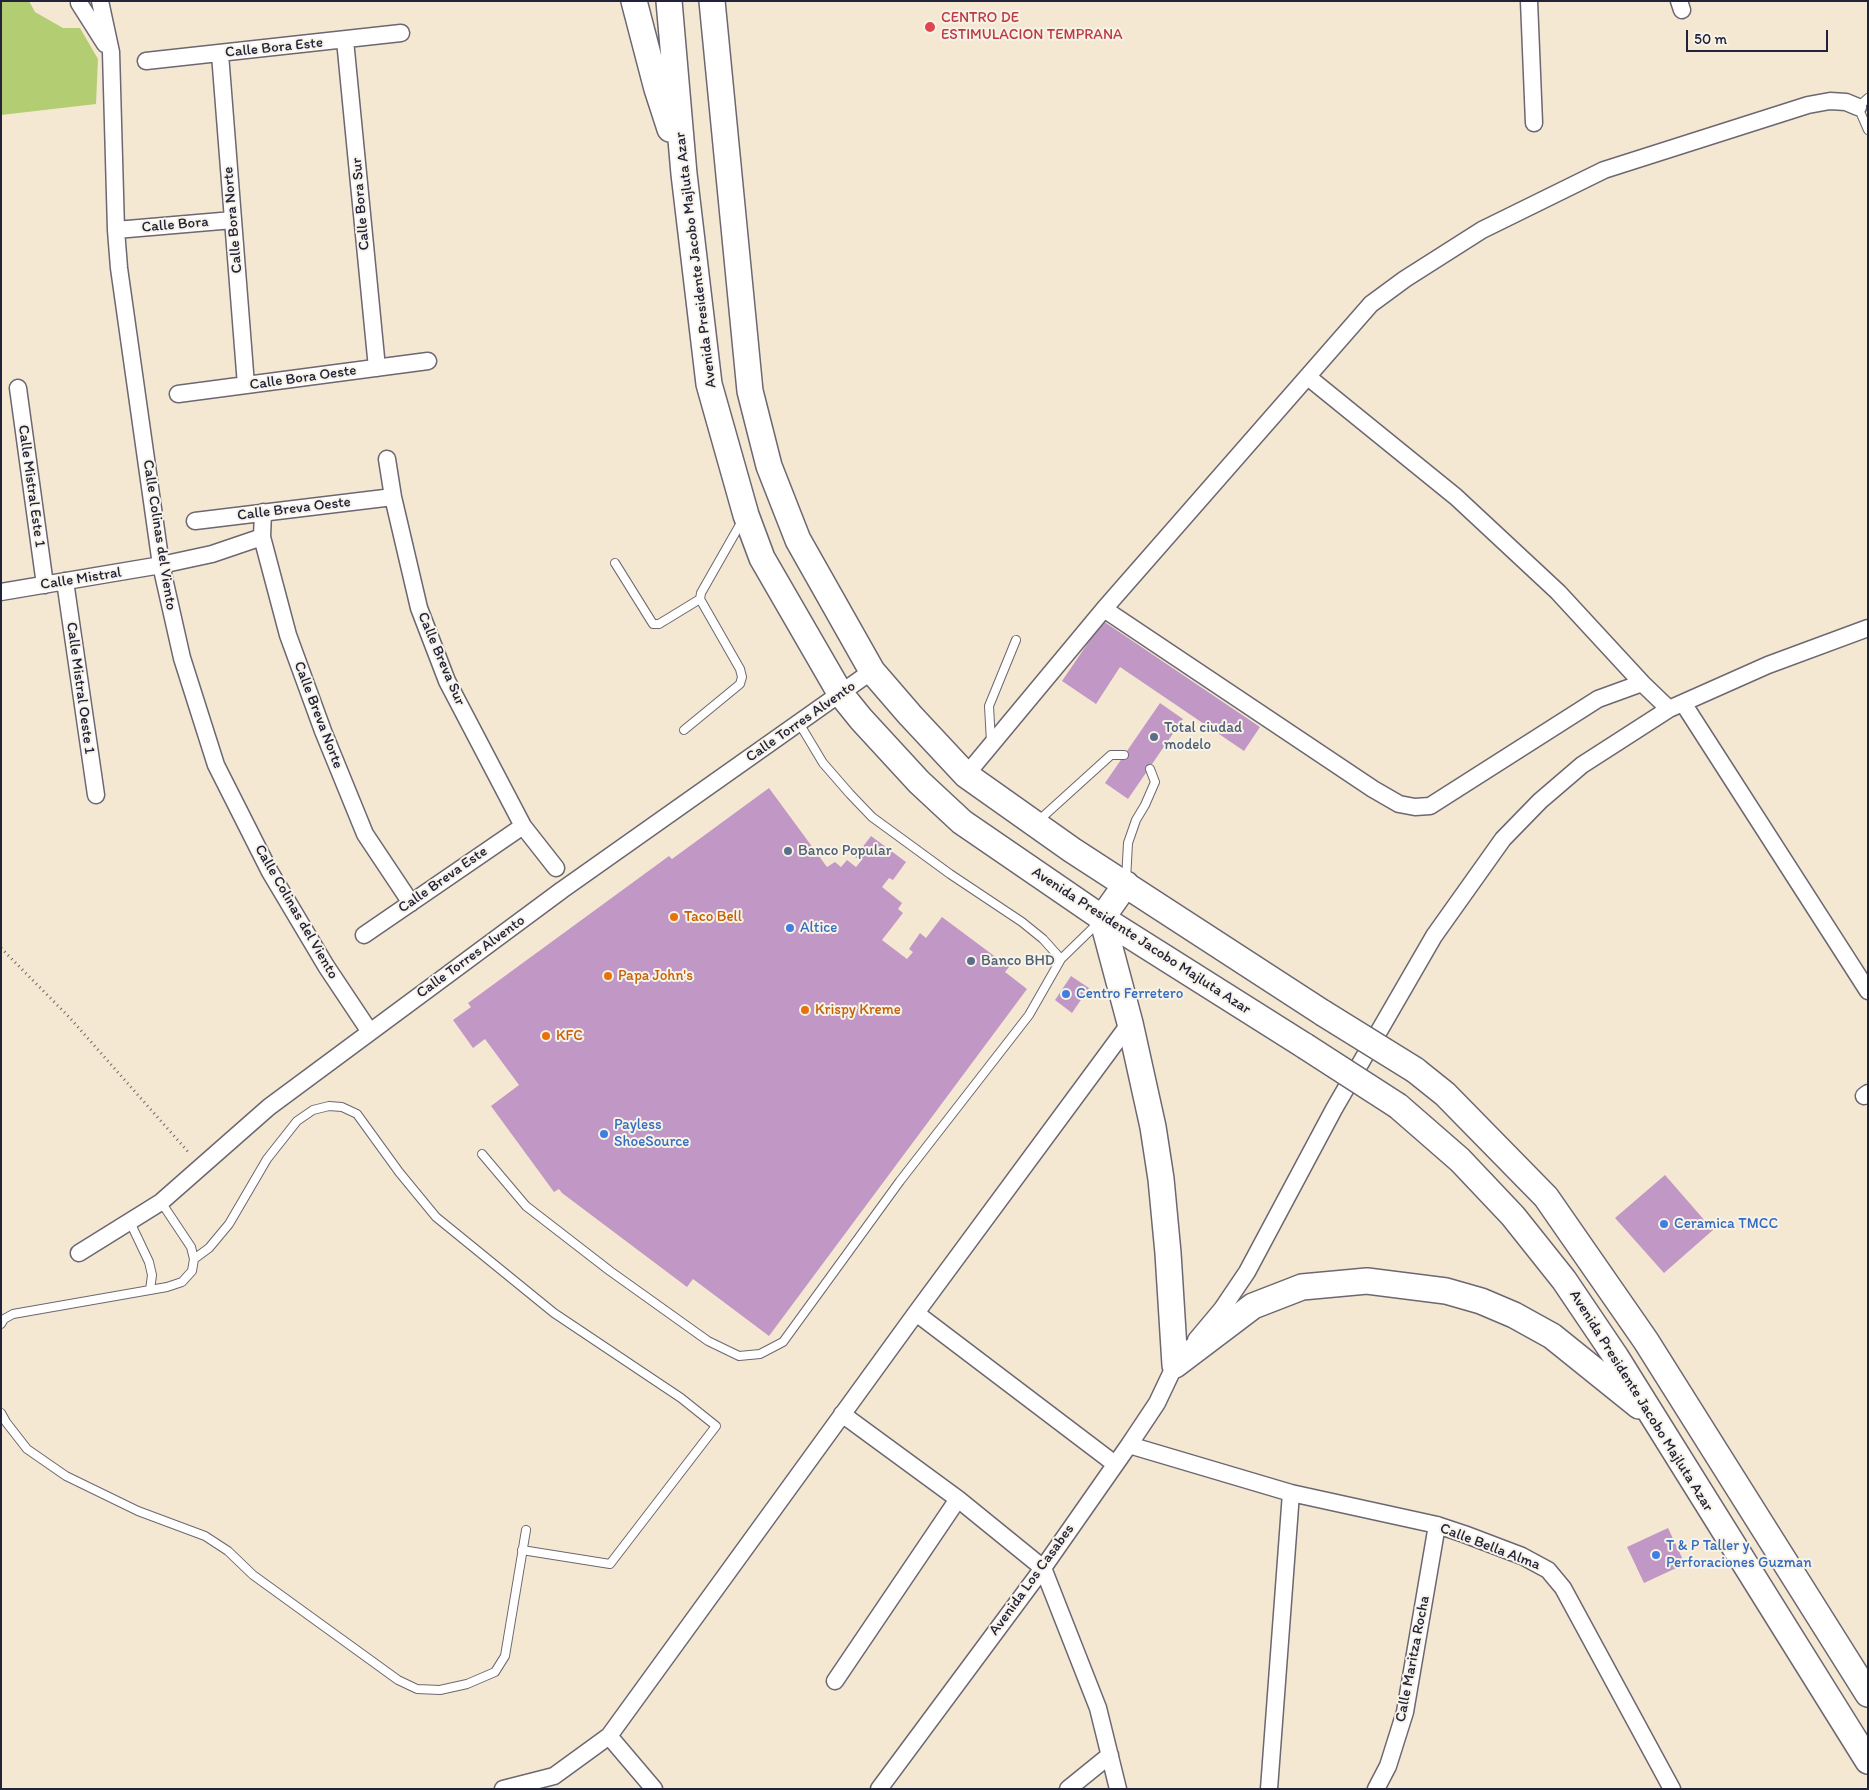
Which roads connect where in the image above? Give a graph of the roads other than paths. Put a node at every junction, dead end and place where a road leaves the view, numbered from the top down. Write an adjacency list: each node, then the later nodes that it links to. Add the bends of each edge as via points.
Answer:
1 (100, 1): 9 (street, Calle Colinas del Viento)
2 (634, 1): 15 (main road)
3 (669, 1): 15 (main road, Avenida Presidente Jacobo Majluta Azar)
4 (712, 1): 39 (main road, via 750,390 769,466 798,540)
5 (1529, 1): 13 (street)
6 (77, 2): 9 (street)
7 (401, 33): 8 (street, Calle Bora Este)
8 (345, 40): 10 (street, Calle Bora Este); 19 (street, Calle Bora Sur)
9 (111, 52): 17 (street, Calle Colinas del Viento)
10 (220, 54): 11 (street, Calle Bora Este); 16 (street, Calle Bora Norte)
11 (146, 61)
12 (1863, 102): 14 (lane); 20 (street, via 1830,101 1808,105 1604,170 1482,230 1372,304)
13 (1534, 123)
14 (1868, 130)
15 (684, 174): 27 (main road, Avenida Presidente Jacobo Majluta Azar, via 709,384)
16 (233, 220): 17 (street, Calle Bora); 21 (street, Calle Bora Norte)
17 (116, 230): 31 (street, Calle Colinas del Viento)
18 (428, 361): 19 (street, Calle Bora Oeste)
19 (377, 368): 21 (street, Calle Bora Oeste)
20 (1308, 377): 36 (street); 40 (street, via 1456,497 1558,592)
21 (246, 386): 23 (street, Calle Bora Oeste)
22 (18, 388): 33 (street, Calle Mistral Este 1)
23 (178, 394)
24 (387, 459): 25 (street, Calle Breva Sur)
25 (393, 498): 26 (street, Calle Breva Oeste); 51 (street, Calle Breva Sur, via 419,608 447,681)
26 (263, 512): 28 (street, Calle Breva Oeste); 29 (street, Calle Breva Norte)
27 (746, 515): 35 (lane); 41 (main road, Avenida Presidente Jacobo Majluta Azar, via 762,558)
28 (195, 521)
29 (262, 536): 31 (street, Calle Mistral, via 212,554); 54 (street, Calle Breva Norte, via 288,635 323,731 365,834)
30 (614, 563): 35 (lane, via 653,624 659,624)
31 (161, 566): 32 (street, Calle Mistral); 60 (street, Calle Colinas del Viento, via 182,658 216,765 270,872)
32 (65, 581): 33 (street, Calle Mistral); 49 (street, Calle Mistral Oeste 1)
33 (45, 585): 34 (street, Calle Mistral)
34 (1, 592)
35 (700, 599): 44 (lane, via 740,668 742,677 740,684)
36 (1104, 609): 40 (street, via 1373,789 1399,804 1415,807 1430,806 1598,699); 45 (street)
37 (1868, 628): 42 (street, Avenida Los Casabes, via 1768,665)
38 (1016, 640): 45 (lane, via 989,706)
39 (872, 672): 41 (street, Calle Torres Alvento); 48 (main road)
40 (1642, 683): 42 (street)
41 (840, 693): 43 (street, Calle Torres Alvento); 55 (main road, Avenida Presidente Jacobo Majluta Azar, via 919,782 962,822)
42 (1676, 706): 58 (street); 69 (street, Avenida Los Casabes, via 1582,765 1503,839 1434,936 1334,1109 1247,1272 1222,1309)
43 (799, 723): 57 (lane, via 823,763 872,817 1022,922); 60 (street, Calle Torres Alvento, via 562,890)
44 (684, 730)
45 (992, 744): 48 (street)
46 (1124, 756): 50 (lane, via 1111,756)
47 (1150, 769): 53 (lane, via 1155,782 1128,843)
48 (966, 775): 50 (main road)
49 (96, 795)
50 (1035, 824): 53 (main road)
51 (522, 826): 52 (street, Calle Breva Sur); 54 (street, Calle Breva Este)
52 (556, 868)
53 (1126, 884): 55 (main road); 82 (main road, bridge, via 1415,1070 1452,1101 1546,1197 1646,1341)
54 (411, 903): 56 (street, Calle Breva Este)
55 (1102, 918): 57 (lane); 59 (main road); 72 (main road, Avenida Presidente Jacobo Majluta Azar, bridge, via 1398,1106 1460,1160 1513,1216 1564,1280)
56 (364, 935)
57 (1061, 959): 61 (lane, via 1029,1015 900,1181 783,1342 760,1354 739,1356 708,1341 610,1271 526,1206)
58 (1868, 991)
59 (1130, 1023): 67 (street); 69 (main road, via 1161,1180)
60 (370, 1032): 62 (street, Calle Torres Alvento, via 269,1107)
61 (482, 1154)
62 (161, 1202): 63 (street, Calle Torres Alvento); 65 (lane, via 192,1246)
63 (130, 1222): 64 (street, Calle Torres Alvento); 66 (lane, via 149,1262 152,1275)
64 (79, 1253)
65 (194, 1259): 66 (lane, via 192,1271 182,1282); 79 (lane, via 209,1248 229,1224 267,1160 297,1120 313,1110 342,1107 357,1114 436,1217 554,1313 681,1398 716,1426 610,1564)
66 (150, 1290): 68 (lane, via 13,1314)
67 (916, 1313): 71 (street); 74 (street)
68 (1, 1324)
69 (1175, 1365): 72 (main road, via 1253,1306 1302,1287 1367,1281 1446,1291 1481,1300 1514,1315 1552,1336); 73 (street, Avenida Los Casabes)
70 (1, 1413): 79 (lane, via 27,1449 66,1476 138,1511 205,1536 228,1551 253,1575 398,1680 417,1689 440,1690 467,1684 495,1672 505,1656)
71 (842, 1414): 76 (street); 83 (street)
72 (1653, 1417): 85 (main road, Avenida Presidente Jacobo Majluta Azar)
73 (1129, 1445): 74 (street, Avenida Los Casabes); 75 (street, Calle Bella Alma)
74 (1114, 1464): 80 (street, Avenida Los Casabes)
75 (1291, 1493): 77 (street, Calle Bella Alma); 91 (street)
76 (958, 1499): 80 (street); 81 (street)
77 (1437, 1526): 92 (street, Calle Maritza Rocha, via 1405,1712 1388,1766); 93 (street, Calle Bella Alma, via 1522,1556 1548,1570 1563,1588)
78 (526, 1530): 79 (lane)
79 (522, 1550)
80 (1043, 1568): 84 (street, via 1098,1708); 88 (street, Avenida Los Casabes)
81 (835, 1681)
82 (1868, 1694)
83 (609, 1736): 86 (street, via 554,1776); 87 (street)
84 (1110, 1755): 89 (street); 90 (street)
85 (1868, 1761)
86 (504, 1789)
87 (654, 1789)
88 (879, 1789)
89 (1068, 1789)
90 (1118, 1789)
91 (1269, 1789)
92 (1376, 1789)
93 (1672, 1789)

